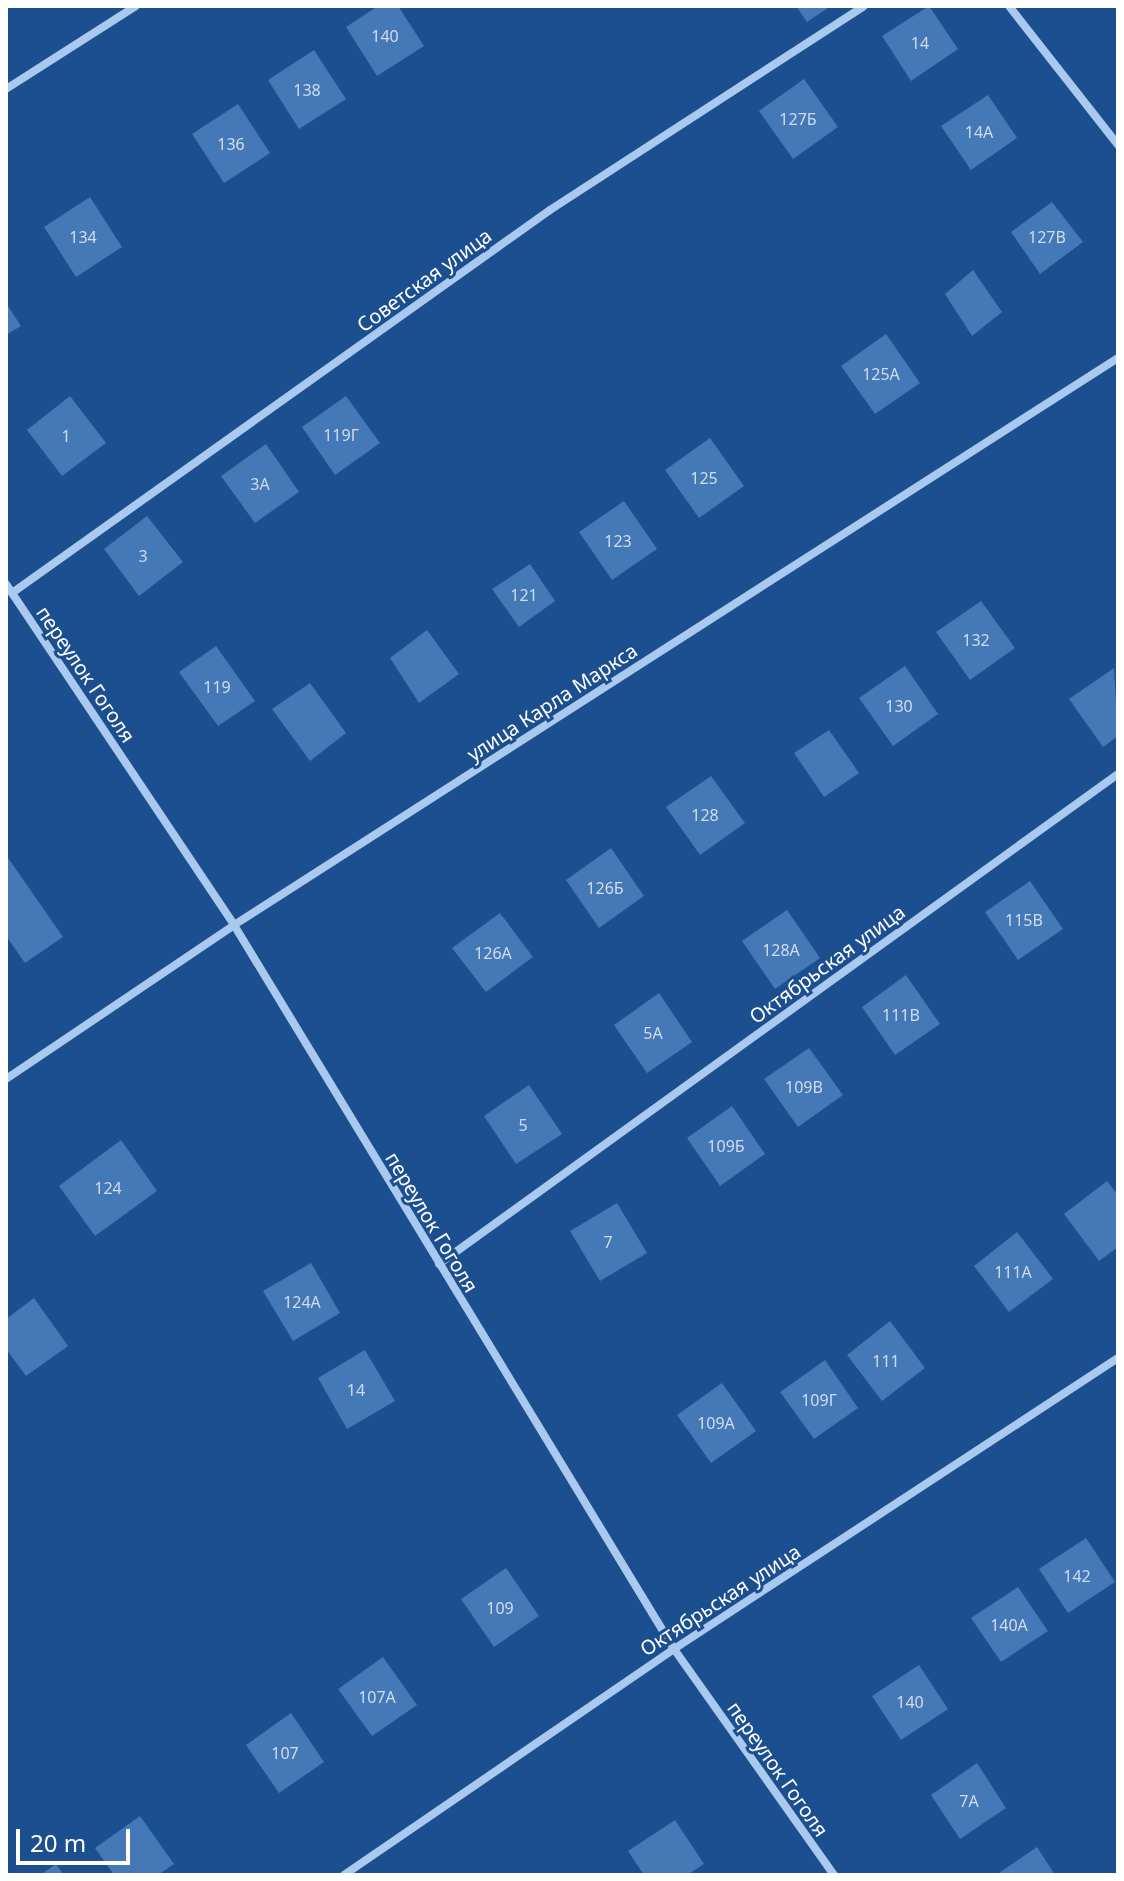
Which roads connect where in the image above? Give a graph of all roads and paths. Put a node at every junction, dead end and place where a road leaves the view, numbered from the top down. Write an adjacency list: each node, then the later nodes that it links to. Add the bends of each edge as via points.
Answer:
1 (136, 6): 4 (street)
2 (864, 6): 8 (street, Советская улица, via 550,210)
3 (1009, 6): 5 (street)
4 (6, 89)
5 (1118, 145)
6 (1118, 358): 10 (street, улица Карла Маркса)
7 (6, 584): 8 (street, переулок Гоголя)
8 (12, 593): 10 (street, переулок Гоголя)
9 (1118, 774): 12 (street, Октябрьская улица)
10 (234, 925): 11 (street, улица Карла Маркса); 12 (street, переулок Гоголя)
11 (6, 1079)
12 (439, 1264): 14 (street, переулок Гоголя)
13 (1118, 1358): 14 (street, Октябрьская улица)
14 (674, 1649): 15 (street, Октябрьская улица); 16 (street, переулок Гоголя)
15 (344, 1875)
16 (834, 1875)

